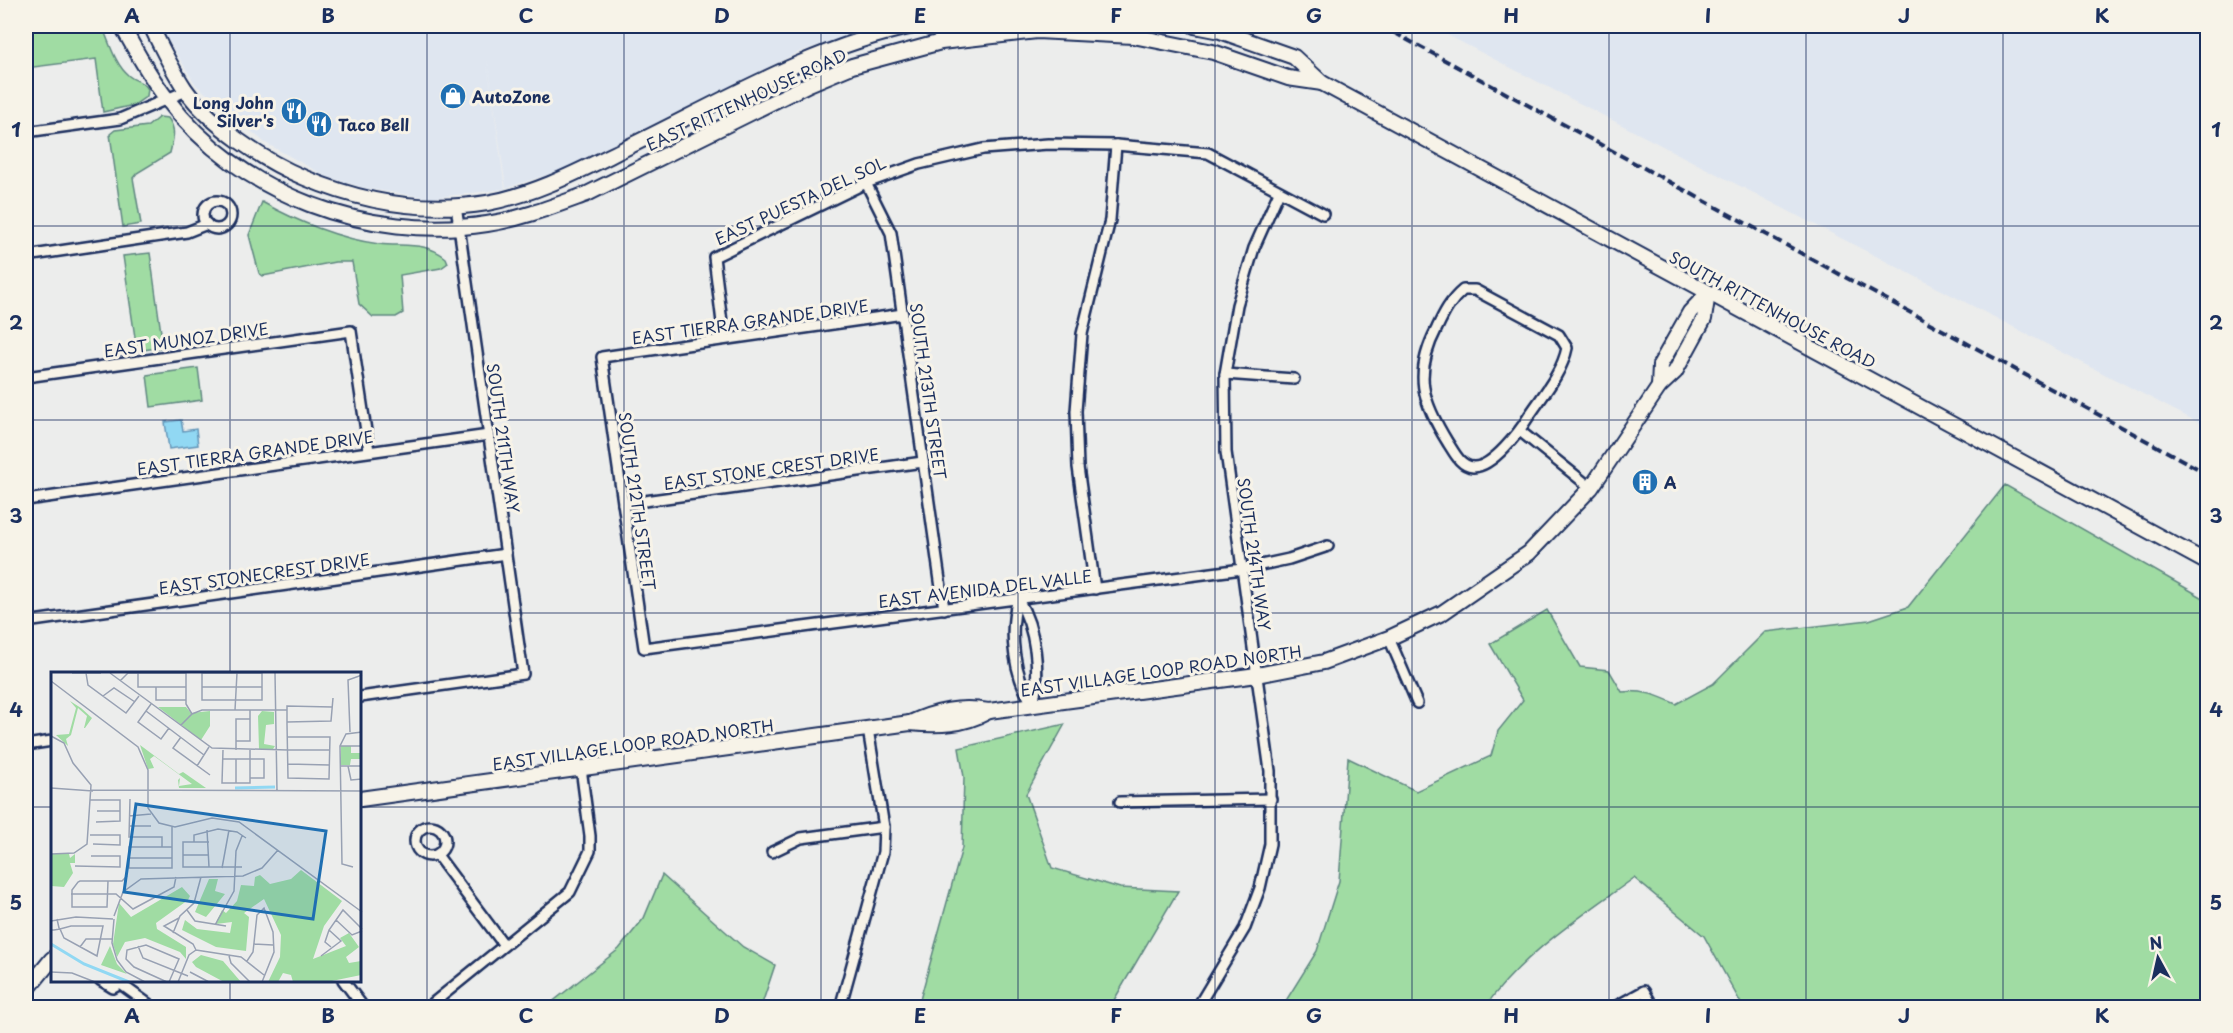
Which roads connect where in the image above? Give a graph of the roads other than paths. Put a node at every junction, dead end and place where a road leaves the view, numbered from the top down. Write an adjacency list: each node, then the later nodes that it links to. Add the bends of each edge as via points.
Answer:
1 (122, 26): 7 (main road, EAST RITTENHOUSE ROAD)
2 (151, 26): 6 (main road, EAST RITTENHOUSE ROAD)
3 (914, 26): 12 (main road, EAST RITTENHOUSE ROAD, via 802,62 545,187)
4 (1194, 26): 5 (main road, via 1293,57)
5 (1322, 83): 15 (main road, EAST RITTENHOUSE ROAD, via 1288,78 1213,52 1133,36 1038,32 941,42 852,66 809,84 587,194 505,220); 17 (main road, SOUTH RITTENHOUSE ROAD)
6 (186, 91): 7 (street); 12 (main road, EAST RITTENHOUSE ROAD, via 238,139 290,172 360,198)
7 (167, 100): 8 (street, via 120,119); 15 (main road, EAST RITTENHOUSE ROAD, via 200,136 230,160 303,203 363,220 425,227)
8 (26, 132)
9 (1116, 145): 10 (street, EAST PUESTA DEL SOL, via 1048,144 983,149 919,164); 11 (street, EAST PUESTA DEL SOL, via 1209,153); 35 (street, via 1110,220 1082,334 1076,411 1078,467)
10 (866, 183): 18 (street, SOUTH 213TH STREET, via 891,233); 19 (street, EAST PUESTA DEL SOL, via 714,257)
11 (1279, 192): 13 (street, EAST PUESTA DEL SOL); 21 (street, SOUTH 214TH WAY, via 1254,248 1237,305)
12 (456, 206): 15 (street, SOUTH 211TH WAY)
13 (1323, 214)
14 (207, 224): 16 (street, via 187,232)
15 (459, 226): 25 (street, SOUTH 211TH WAY)
16 (26, 256)
17 (1708, 293): 28 (main road, EAST VILLAGE LOOP ROAD NORTH, via 1704,319 1675,372 1659,387); 33 (main road, SOUTH RITTENHOUSE ROAD)
18 (903, 314): 19 (street, EAST TIERRA GRANDE DRIVE); 27 (street, SOUTH 213TH STREET)
19 (724, 339): 20 (street, EAST TIERRA GRANDE DRIVE)
20 (602, 357): 30 (street, SOUTH 212TH STREET)
21 (1225, 374): 23 (street); 34 (street, SOUTH 214TH WAY, via 1226,452)
22 (26, 377): 26 (street, EAST MUNOZ DRIVE, via 351,331)
23 (1294, 379)
24 (1520, 430): 24 (street, via 1564,362 1567,348 1559,335 1475,290 1463,290 1451,300 1426,349 1423,392 1430,413 1460,462 1473,467 1489,462); 28 (street)
25 (489, 435): 26 (street, EAST TIERRA GRANDE DRIVE); 32 (street, SOUTH 211TH WAY)
26 (369, 451): 29 (street, EAST TIERRA GRANDE DRIVE)
27 (923, 462): 30 (street, EAST STONE CREST DRIVE); 37 (street, SOUTH 213TH STREET)
28 (1591, 488): 39 (main road, EAST VILLAGE LOOP ROAD NORTH, via 1529,553 1493,580 1442,613)
29 (26, 500)
30 (623, 504): 40 (street, SOUTH 212TH STREET)
31 (1328, 546): 34 (street, EAST AVENIDA DEL VALLE)
32 (506, 554): 38 (street, EAST STONECREST DRIVE); 42 (street, SOUTH 211TH WAY, via 523,675)
33 (2208, 563)
34 (1242, 569): 35 (street, EAST AVENIDA DEL VALLE); 41 (street, SOUTH 214TH WAY)
35 (1095, 589): 36 (street, EAST AVENIDA DEL VALLE)
36 (1018, 599): 37 (street, EAST AVENIDA DEL VALLE); 44 (street, via 1029,618 1038,684); 44 (street, via 1012,621 1021,687)
37 (944, 609): 40 (street, EAST AVENIDA DEL VALLE)
38 (26, 622)
39 (1389, 638): 41 (main road, EAST VILLAGE LOOP ROAD NORTH, via 1324,662); 43 (street)
40 (644, 648)
41 (1257, 675): 44 (main road, EAST VILLAGE LOOP ROAD NORTH); 50 (street, SOUTH 214TH WAY)
42 (362, 697)
43 (1417, 703)
44 (1033, 705): 45 (main road, EAST VILLAGE LOOP ROAD NORTH, via 932,712 910,723)
45 (868, 729): 48 (main road, EAST VILLAGE LOOP ROAD NORTH); 52 (street)
46 (51, 741): 47 (street)
47 (26, 745)
48 (581, 768): 49 (main road, EAST VILLAGE LOOP ROAD NORTH); 55 (street, via 591,836 585,865 570,892)
49 (362, 799)
50 (1271, 799): 51 (street); 65 (street, SOUTH 214TH WAY, via 1270,843 1260,888 1245,928)
51 (1120, 802)
52 (884, 827): 53 (street, via 801,838); 64 (street, via 883,852)
53 (772, 852)
54 (437, 855): 55 (street)
55 (504, 945): 63 (street)
56 (51, 959): 60 (main road)
57 (102, 982): 59 (street, via 113,987)
58 (344, 982): 62 (street)
59 (124, 983): 61 (street)
60 (26, 991)
61 (154, 1008)
62 (364, 1008)
63 (427, 1008)
64 (840, 1008)
65 (1197, 1008)
66 (1613, 1008): 67 (street, via 1644,991)
67 (1654, 1008)

